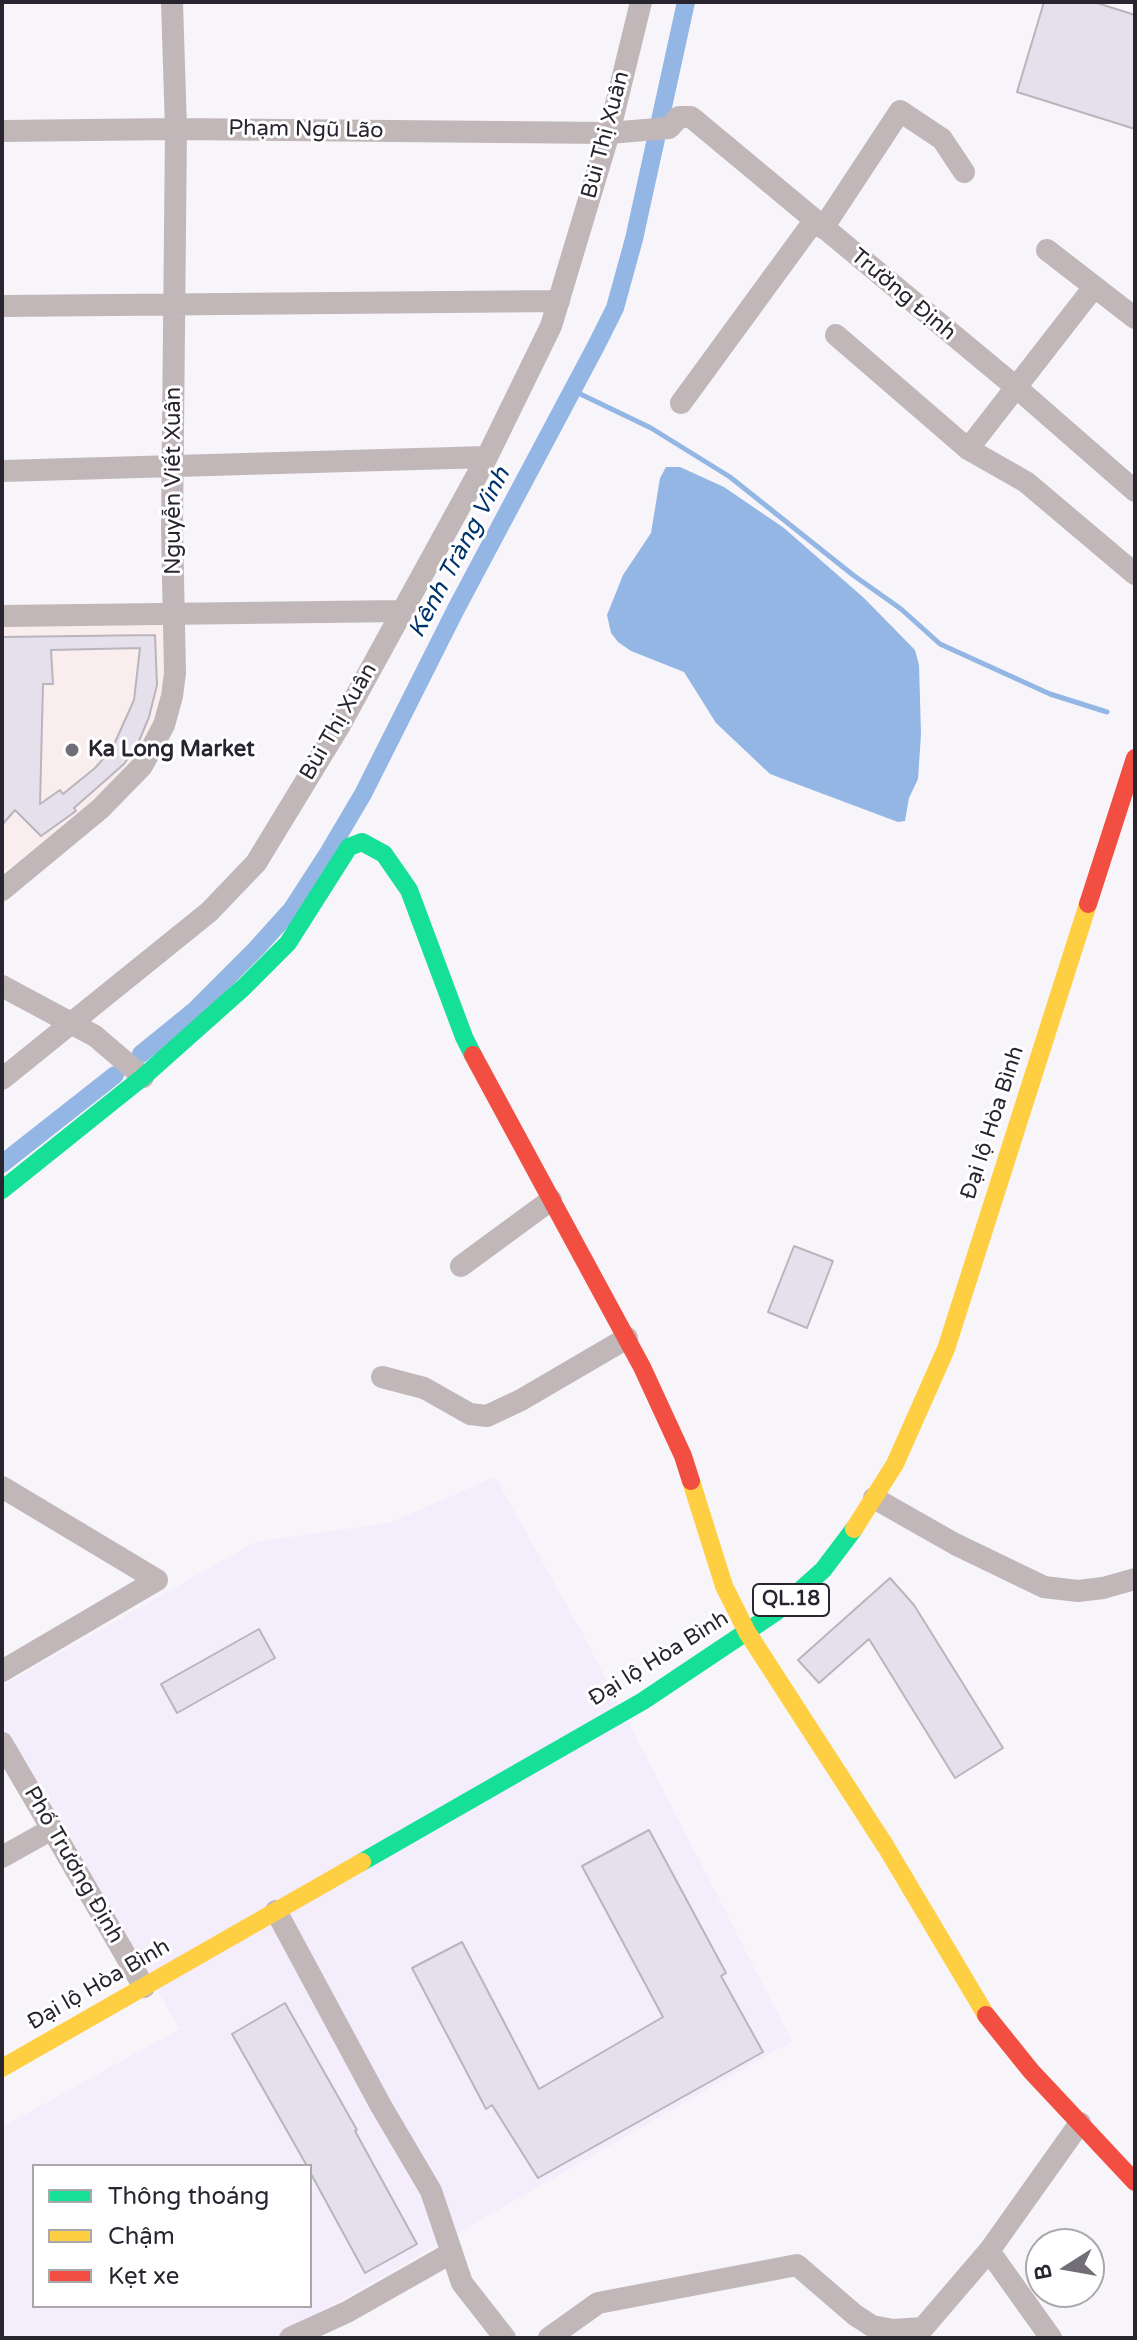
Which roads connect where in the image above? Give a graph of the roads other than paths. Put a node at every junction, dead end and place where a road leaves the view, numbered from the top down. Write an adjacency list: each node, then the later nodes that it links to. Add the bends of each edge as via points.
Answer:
1 (172, 2): 4 (street, Nguyễn Viết Xuân)
2 (641, 2): 6 (street, Bùi Thị Xuân)
3 (669, 128): 6 (street, Phạm Ngũ Lão); 8 (street, Trường Định, via 679,117 691,117)
4 (176, 129): 5 (street, Phạm Ngũ Lão); 6 (street, Phạm Ngũ Lão); 13 (street, Nguyễn Viết Xuân)
5 (2, 131)
6 (618, 132): 11 (street, Bùi Thị Xuân)
7 (964, 172): 8 (street, via 942,139 900,111)
8 (819, 225): 16 (street, Trường Định); 17 (street)
9 (1047, 250): 10 (street)
10 (1094, 287): 14 (street); 16 (street)
11 (559, 301): 13 (street); 19 (street, Bùi Thị Xuân)
12 (2, 306): 13 (street)
13 (174, 306): 20 (street, Nguyễn Viết Xuân)
14 (1135, 318)
15 (836, 335): 18 (street)
16 (1017, 388): 18 (street); 22 (street, Trường Định)
17 (681, 403)
18 (968, 449): 23 (street, via 1026,482)
19 (487, 457): 20 (street); 24 (street, Bùi Thị Xuân)
20 (174, 464): 21 (street); 25 (street, Nguyễn Viết Xuân)
21 (2, 471)
22 (1135, 491)
23 (1135, 574)
24 (402, 611): 25 (street); 30 (street, Bùi Thị Xuân, via 256,863 209,912)
25 (174, 615): 26 (street); 28 (street, Nguyễn Viết Xuân, via 172,696 155,746 123,787)
26 (2, 616)
27 (1135, 758): 39 (main road, Đại lộ Hòa Bình / QL.18, via 946,1349 914,1425)
28 (2, 890)
29 (2, 986): 30 (street)
30 (70, 1022): 31 (street); 32 (street, Bùi Thị Xuân)
31 (143, 1077): 33 (main road); 34 (main road, via 288,943 344,853 362,842 384,854 409,890 464,1037)
32 (2, 1079)
33 (2, 1190)
34 (551, 1200): 35 (street); 36 (main road)
35 (461, 1266)
36 (627, 1338): 37 (street, via 487,1416 470,1414 424,1388); 41 (main road, via 683,1456 724,1586)
37 (382, 1377)
38 (2, 1487): 42 (street, via 157,1580)
39 (874, 1498): 40 (street, via 1044,1587 1078,1591); 41 (main road, Đại lộ Hòa Bình / QL.18, via 823,1570)
40 (1135, 1579)
41 (747, 1632): 46 (main road, Đại lộ Hòa Bình / QL.18, via 643,1701); 49 (main road, via 886,1847 987,2017)
42 (2, 1671)
43 (2, 1743): 44 (street, Phố Trương Định)
44 (52, 1829): 45 (street); 47 (street, Phố Trương Định)
45 (2, 1857)
46 (276, 1911): 47 (main road, Đại lộ Hòa Bình / QL.18); 52 (street, via 431,2191)
47 (144, 1987): 48 (main road, Đại lộ Hòa Bình / QL.18)
48 (2, 2068)
49 (1080, 2123): 50 (main road); 51 (street)
50 (1135, 2182)
51 (989, 2251): 55 (street, via 923,2328 872,2326 797,2265 598,2303); 56 (street)
52 (451, 2253): 53 (street); 54 (street, via 462,2283)
53 (290, 2338)
54 (505, 2338)
55 (549, 2338)
56 (1051, 2338)

